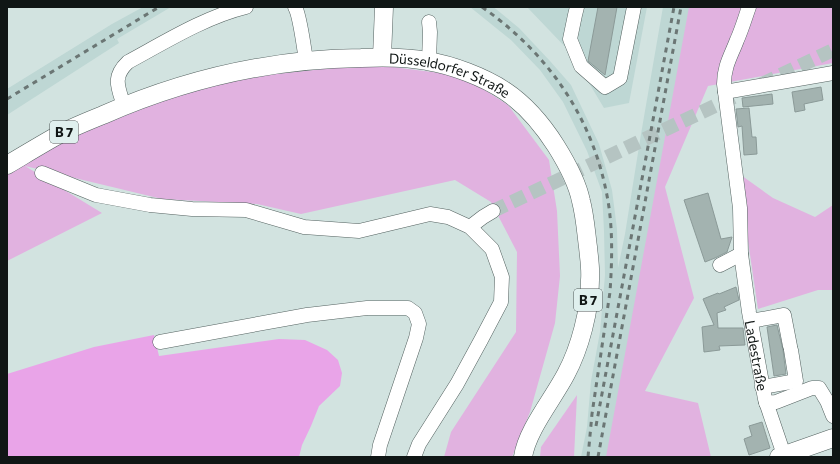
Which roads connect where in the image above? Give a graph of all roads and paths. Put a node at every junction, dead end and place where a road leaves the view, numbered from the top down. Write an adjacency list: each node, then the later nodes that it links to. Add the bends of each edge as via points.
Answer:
1 (246, 7): 13 (street, via 206,20 128,62 118,77)
2 (294, 7): 9 (street, via 299,18)
3 (384, 7): 8 (main road)
4 (577, 7): 5 (street, via 570,39 581,66 605,87 620,78)
5 (634, 7)
6 (749, 7): 12 (street, Ladestraße, via 726,64)
7 (429, 22): 10 (street)
8 (382, 58): 9 (main road, Düsseldorfer Straße / B 7); 10 (main road, Düsseldorfer Straße / B 7)
9 (306, 60): 13 (main road, Düsseldorfer Straße / B 7, via 225,74 186,84)
10 (429, 61): 29 (main road, Düsseldorfer Straße / B 7, via 450,66 490,82 523,104 561,154 582,201 590,278 585,322 567,374 530,437)
11 (833, 73): 12 (street)
12 (725, 92): 18 (street, Ladestraße, via 740,208)
13 (124, 106): 14 (main road, Düsseldorfer Straße / B 7, via 61,134)
14 (7, 165)
15 (42, 173): 17 (street, via 96,195 150,205 246,210 304,227 359,231 430,214 448,217)
16 (493, 211): 17 (street)
17 (470, 227): 28 (street, via 492,249 502,277 501,302 457,384 419,444)
18 (741, 254): 19 (street); 20 (street, Ladestraße)
19 (720, 265)
20 (750, 321): 22 (street, Ladestraße); 22 (street, via 784,315 791,348 796,381)
21 (160, 342): 27 (street, via 308,315 367,308 408,308 415,313 419,324)
22 (762, 387): 23 (street, Ladestraße)
23 (766, 403): 24 (street, via 819,388); 26 (street, Ladestraße)
24 (833, 416)
25 (833, 438): 26 (main road)
26 (781, 456)
27 (378, 457)
28 (414, 457)
29 (523, 457)

